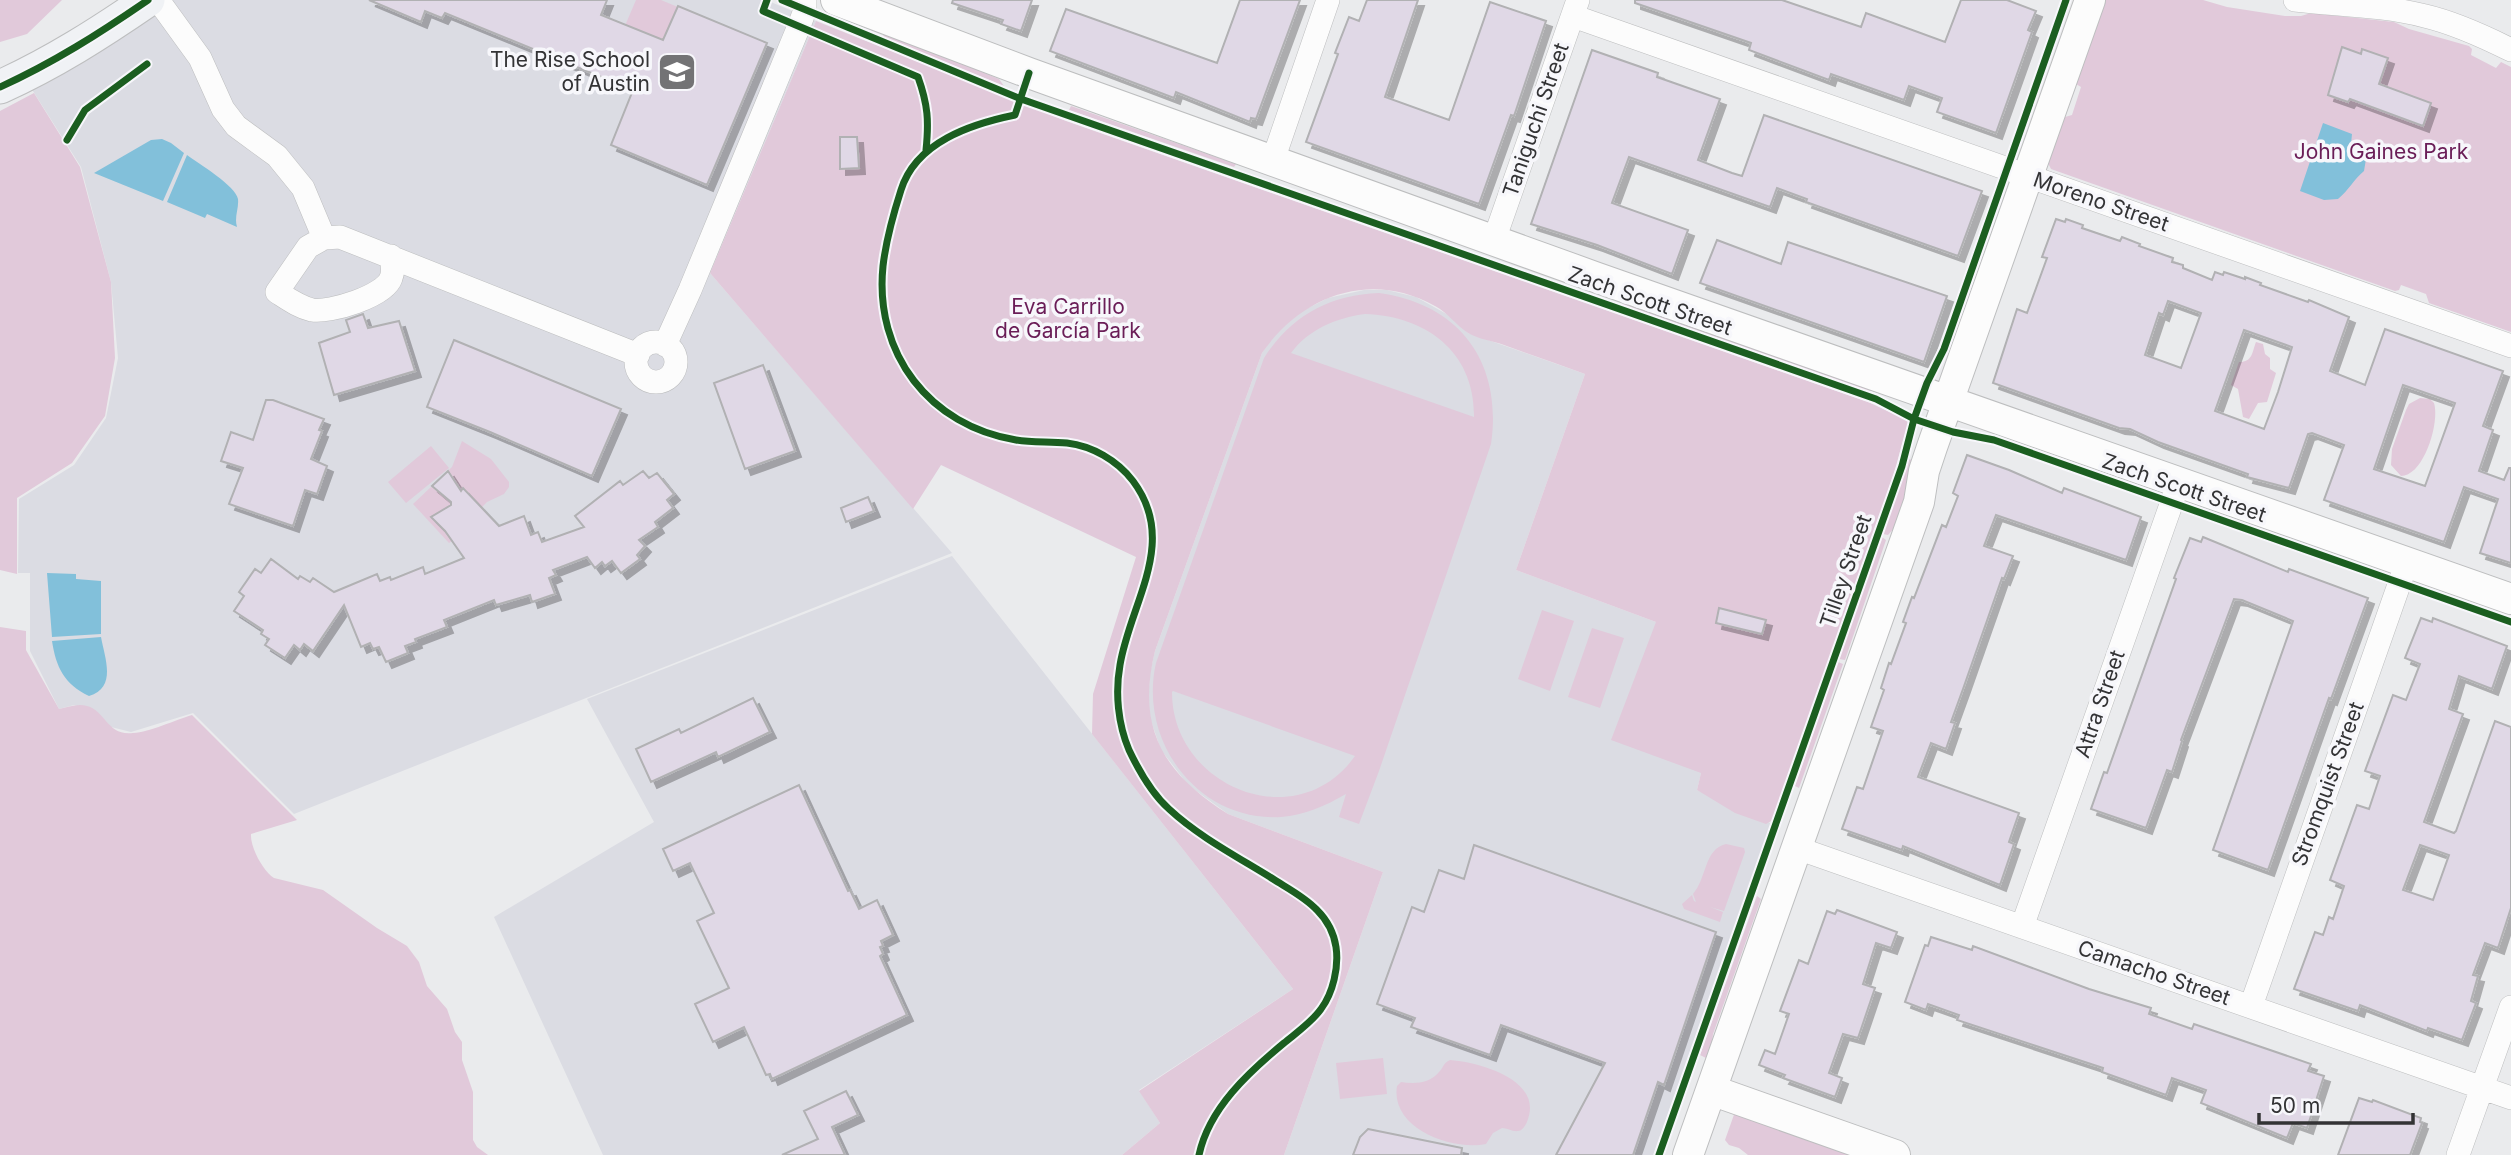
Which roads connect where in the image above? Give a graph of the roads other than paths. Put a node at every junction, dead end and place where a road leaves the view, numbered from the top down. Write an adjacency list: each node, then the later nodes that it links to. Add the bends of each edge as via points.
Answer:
1 (148, 0): 11 (main road, via 96,36)
2 (158, 0): 14 (street, via 200,58 236,126 277,156 303,188)
3 (805, 0): 17 (street, via 799,26)
4 (836, 0): 12 (street, Zach Scott Street)
5 (1328, 0): 12 (street)
6 (2090, 0): 13 (street)
7 (2295, 0): 8 (street)
8 (2354, 3): 10 (street, via 2427,16)
9 (1575, 8): 13 (street, Moreno Street); 15 (street, Taniguchi Street)
10 (2511, 50)
11 (0, 87)
12 (1273, 160): 15 (street, Zach Scott Street)
13 (2027, 176): 18 (street, Moreno Street); 20 (street)
14 (324, 238): 16 (street, via 340,237); 16 (street, via 308,247 277,292 314,310 338,308 380,290 391,280)
15 (1494, 240): 20 (street, Zach Scott Street)
16 (391, 256): 19 (street)
17 (665, 345): 19 (street, via 647,345); 19 (street, via 676,360 674,372 664,381 651,381 640,374)
18 (2511, 346)
19 (638, 355)
20 (1948, 402): 21 (street, Zach Scott Street); 24 (street, via 1924,471 1919,502)
21 (2179, 482): 22 (street, Zach Scott Street); 25 (street, Attra Street)
22 (2407, 562): 23 (street, Zach Scott Street); 26 (street, Stromquist Street)
23 (2511, 599)
24 (1797, 848): 25 (street, Camacho Street); 29 (street)
25 (2022, 926): 26 (street, Camacho Street)
26 (2250, 1006): 28 (street, Camacho Street)
27 (2511, 1007): 28 (street)
28 (2482, 1088): 30 (street, Camacho Street); 33 (street)
29 (1712, 1090): 31 (street); 32 (street)
30 (2511, 1098)
31 (1692, 1154)
32 (1895, 1155)
33 (2458, 1155)

